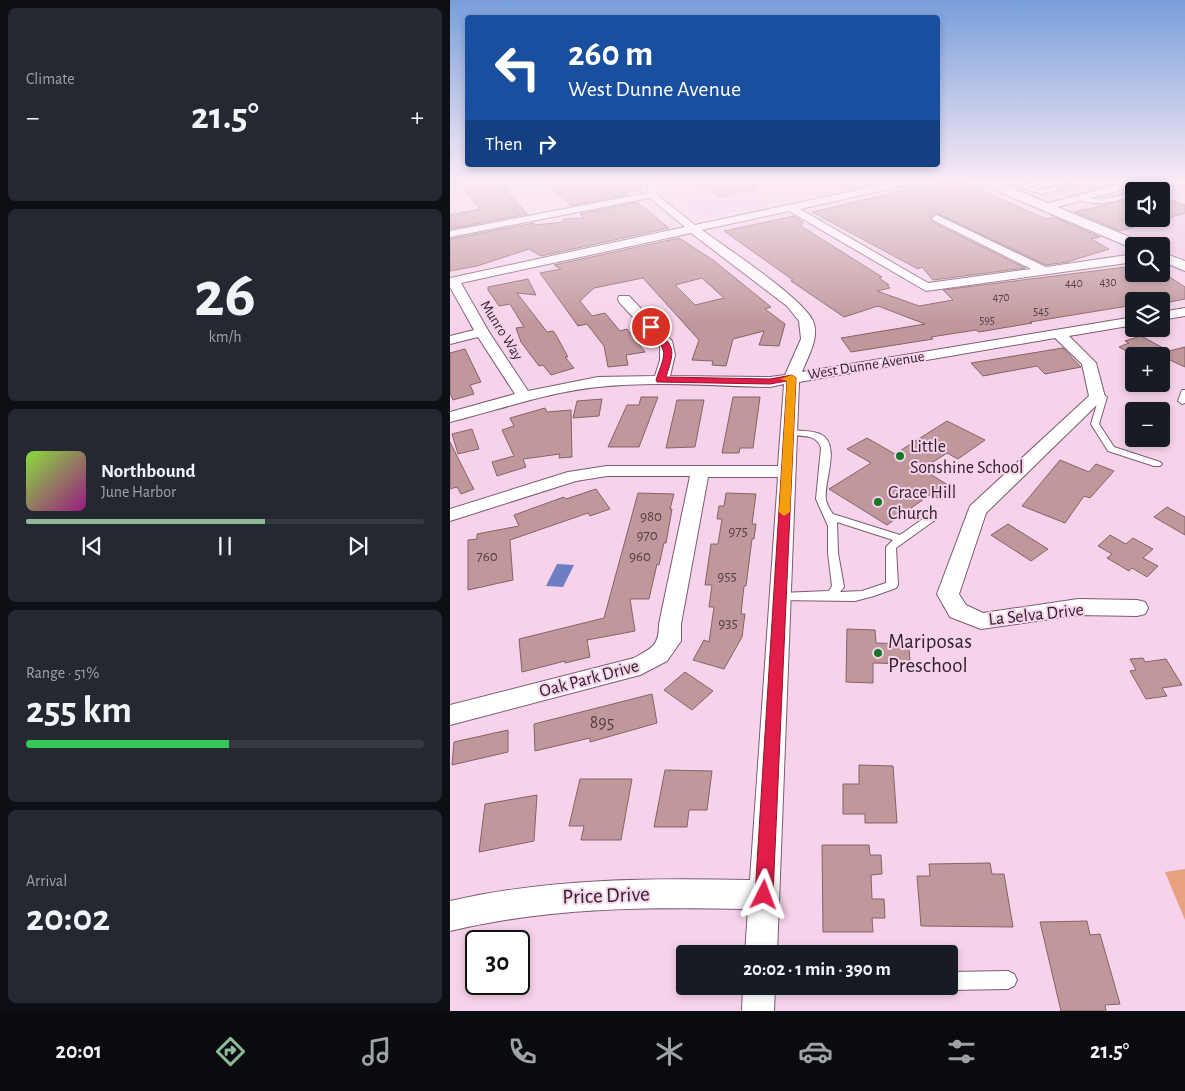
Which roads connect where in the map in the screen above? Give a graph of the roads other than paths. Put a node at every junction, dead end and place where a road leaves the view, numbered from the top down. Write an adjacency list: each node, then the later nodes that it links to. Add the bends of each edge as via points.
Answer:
1 (466, 230): 7 (street)
2 (688, 230): 13 (street)
3 (695, 230): 21 (street, via 792,303 806,321 808,339)
4 (827, 230): 12 (street, via 926,287)
5 (962, 230): 12 (street)
6 (1100, 230): 8 (street)
7 (450, 234)
8 (1125, 241)
9 (1125, 259): 12 (street)
10 (1170, 260): 11 (street)
11 (1185, 266)
12 (1043, 270)
13 (451, 282): 18 (street, Munro Way)
14 (624, 299): 22 (street, via 668,347)
15 (1185, 312): 16 (street)
16 (1170, 314)
17 (1125, 322): 19 (street, West Dunne Avenue)
18 (482, 332): 20 (street); 24 (street, Munro Way)
19 (1057, 333): 21 (street, West Dunne Avenue); 38 (street, La Selva Drive, via 1089,363 1096,398 977,510 948,594 958,611 981,621 1078,608)
20 (450, 340)
21 (792, 378): 22 (street, West Dunne Avenue, via 770,382); 28 (street)
22 (661, 380): 24 (street, West Dunne Avenue, via 598,382)
23 (1185, 392): 26 (lane)
24 (524, 396): 27 (street, West Dunne Avenue)
25 (1102, 397): 29 (lane, via 1095,424 1111,449)
26 (1182, 401)
27 (450, 417)
28 (789, 433): 31 (street); 33 (lane, via 817,436 824,441 826,456 821,500)
29 (1157, 464)
30 (700, 472): 31 (street); 32 (street, via 607,471 574,476); 39 (street, Oak Park Drive, via 670,624 670,641 659,656 640,666)
31 (786, 472): 37 (street)
32 (450, 515)
33 (830, 517): 35 (lane, via 846,519); 36 (lane, via 838,587)
34 (931, 518): 35 (lane)
35 (902, 539): 36 (lane, via 891,547 892,585 875,593)
36 (832, 595): 37 (lane)
37 (780, 597): 40 (street)
38 (1137, 608)
39 (450, 715)
40 (764, 895): 41 (street, Price Drive, via 624,893 552,897 487,906); 42 (street)
41 (450, 916)
42 (761, 945)
43 (1008, 980): 44 (lane)
44 (958, 981)
45 (759, 995): 46 (street)
46 (758, 1011)

